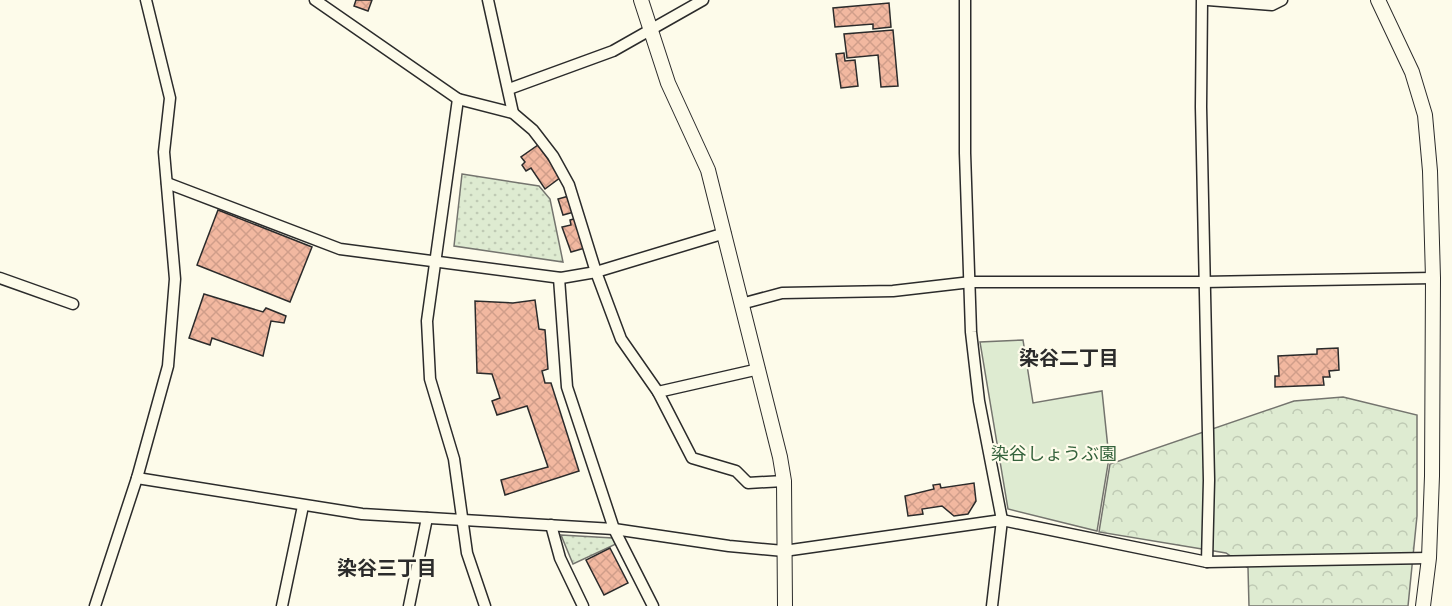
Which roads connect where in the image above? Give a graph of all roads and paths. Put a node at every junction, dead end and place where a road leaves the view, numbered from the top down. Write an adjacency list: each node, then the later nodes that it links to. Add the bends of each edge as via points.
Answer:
1 (146, 0): 15 (street, via 170,98 164,152)
2 (488, 0): 12 (street)
3 (641, 0): 11 (street)
4 (704, 0): 11 (street)
5 (964, 0): 22 (street)
6 (1202, 0): 23 (street)
7 (1208, 0): 8 (street, via 1272,5)
8 (1282, 0)
9 (1377, 0): 21 (street, via 1412,72 1425,115)
10 (320, 1): 13 (street)
11 (651, 30): 12 (street, via 613,51); 16 (street, via 668,83 708,170)
12 (509, 89): 14 (street)
13 (458, 99): 14 (street); 17 (street)
14 (513, 113): 18 (street, via 533,130 569,185)
15 (167, 183): 17 (street, via 340,249); 28 (street, via 175,279 168,366)
16 (725, 234): 18 (street); 25 (street)
17 (437, 260): 20 (street); 32 (street, via 427,321 430,379 454,459)
18 (596, 272): 20 (street); 27 (street, via 621,339)
19 (0, 278): 24 (street)
20 (559, 278): 35 (street, via 567,387)
21 (1433, 278): 23 (street); 37 (street)
22 (971, 282): 23 (street); 25 (street, via 893,291 782,293); 33 (street, via 976,382)
23 (1203, 282): 38 (street, via 1209,480)
24 (73, 304)
25 (741, 304): 26 (street)
26 (759, 369): 27 (street); 29 (street)
27 (658, 392): 29 (street, via 692,458 736,471 748,483)
28 (137, 478): 30 (street); 39 (street)
29 (784, 481): 36 (street)
30 (303, 506): 31 (street); 40 (street)
31 (428, 518): 32 (street); 41 (street)
32 (462, 519): 34 (street); 42 (street, via 467,553)
33 (1002, 520): 36 (street); 38 (street); 46 (street)
34 (551, 525): 35 (street); 43 (street, via 560,558)
35 (614, 529): 36 (street); 44 (street)
36 (784, 551): 45 (street)
37 (1429, 558): 38 (street); 47 (street)
38 (1207, 562)
39 (95, 606)
40 (282, 606)
41 (409, 606)
42 (485, 606)
43 (583, 606)
44 (653, 606)
45 (784, 606)
46 (992, 606)
47 (1423, 606)

